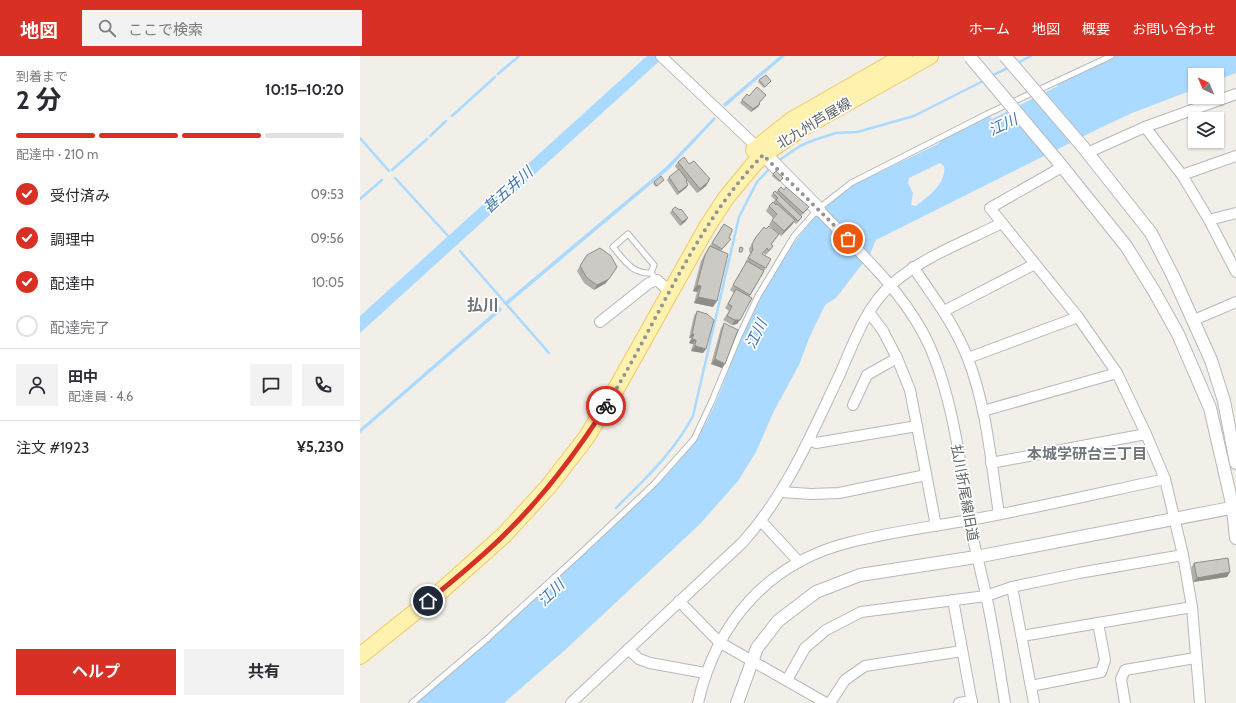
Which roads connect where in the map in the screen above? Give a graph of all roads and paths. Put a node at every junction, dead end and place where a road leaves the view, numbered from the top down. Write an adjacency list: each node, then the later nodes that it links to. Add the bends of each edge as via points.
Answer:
1 (661, 56): 10 (street)
2 (904, 56): 10 (main road, 北九州芦屋線, via 792,120)
3 (930, 56): 10 (main road, 北九州芦屋線)
4 (969, 56): 12 (street, bridge)
5 (1005, 56): 9 (street, bridge)
6 (1111, 56): 14 (lane, via 987,114 851,183)
7 (1236, 94): 8 (street)
8 (1145, 127): 9 (street); 13 (street)
9 (1085, 150): 27 (street, via 1151,233)
10 (760, 151): 14 (main road); 21 (main road, 北九州芦屋線, via 720,189)
11 (1236, 156): 13 (street)
12 (1059, 163): 17 (street, via 990,208); 44 (street, via 1126,246 1178,334 1210,408)
13 (1182, 175): 16 (street)
14 (820, 211): 22 (street, 払川折尾線旧道); 30 (lane, via 794,236 758,296)
15 (1236, 213): 16 (street)
16 (1209, 220): 20 (street)
17 (1002, 223): 18 (street); 19 (street)
18 (1035, 264): 24 (street); 26 (street)
19 (913, 267): 22 (street); 24 (street)
20 (1236, 272)
21 (660, 282): 21 (lane, via 632,268 613,248 628,234 654,265); 28 (street, via 649,283); 61 (main road, 北九州芦屋線, via 607,387 580,429 542,478 498,526); 65 (main road, 北九州芦屋線, via 590,432 548,487 504,535 440,592)
22 (890, 286): 25 (street); 47 (street, 払川折尾線旧道, via 915,319 938,365 949,403)
23 (1236, 302): 27 (street)
24 (944, 311): 32 (street)
25 (869, 312): 31 (street, via 883,331); 38 (street)
26 (1078, 317): 32 (street); 33 (street)
27 (1194, 320): 40 (street, via 1211,360 1224,402)
28 (600, 322)
29 (733, 332): 30 (lane)
30 (739, 336): 72 (lane, via 694,439 669,468 488,638)
31 (897, 358): 34 (street, via 867,375); 36 (street, via 910,390)
32 (968, 358): 35 (street)
33 (1117, 372): 35 (street); 37 (street)
34 (853, 405)
35 (983, 411): 39 (street)
36 (917, 426): 38 (street, via 816,443); 41 (street)
37 (1146, 434): 39 (street); 42 (street)
38 (809, 440): 43 (street)
39 (991, 463): 45 (street)
40 (1236, 463)
41 (926, 475): 43 (street, via 839,493); 49 (street)
42 (1165, 479): 45 (street); 46 (street)
43 (781, 492): 48 (street)
44 (1234, 508): 46 (street, 払川折尾線旧道); 50 (street)
45 (1000, 514): 47 (street)
46 (1175, 518): 51 (street); 52 (street, 払川折尾線旧道)
47 (970, 520): 49 (street); 52 (street, 払川折尾線旧道)
48 (762, 521): 53 (street); 57 (street)
49 (936, 526): 53 (street, via 850,542)
50 (1236, 538)
51 (1183, 555): 54 (street); 58 (street)
52 (976, 557): 55 (street); 67 (street, via 860,575 816,592 778,621 757,648)
53 (798, 562): 62 (street, via 759,589 741,609)
54 (1012, 587): 55 (street); 60 (street)
55 (986, 596): 56 (street); 79 (street)
56 (953, 600): 64 (street); 69 (street, via 861,612 826,630 805,648)
57 (679, 601): 62 (street); 63 (street)
58 (1192, 607): 59 (street); 66 (street)
59 (1098, 623): 60 (street); 70 (street, via 1105,660 1101,672)
60 (1022, 636): 70 (street)
61 (360, 642)
62 (719, 642): 67 (street); 68 (street)
63 (628, 649): 68 (street, via 639,659 650,663); 73 (street)
64 (962, 652): 71 (street); 77 (street, via 865,666 845,680)
65 (360, 656)
66 (1195, 658): 81 (street, via 1125,670 1121,679); 82 (street)
67 (753, 660): 69 (street); 75 (street)
68 (705, 673): 74 (street)
69 (787, 680): 76 (street)
70 (1031, 686): 80 (street)
71 (972, 702): 78 (street)
72 (412, 703)
73 (571, 703)
74 (698, 703)
75 (737, 703)
76 (826, 703)
77 (830, 703)
78 (959, 703)
79 (1005, 703)
80 (1034, 703)
81 (1125, 703)
82 (1200, 703)

